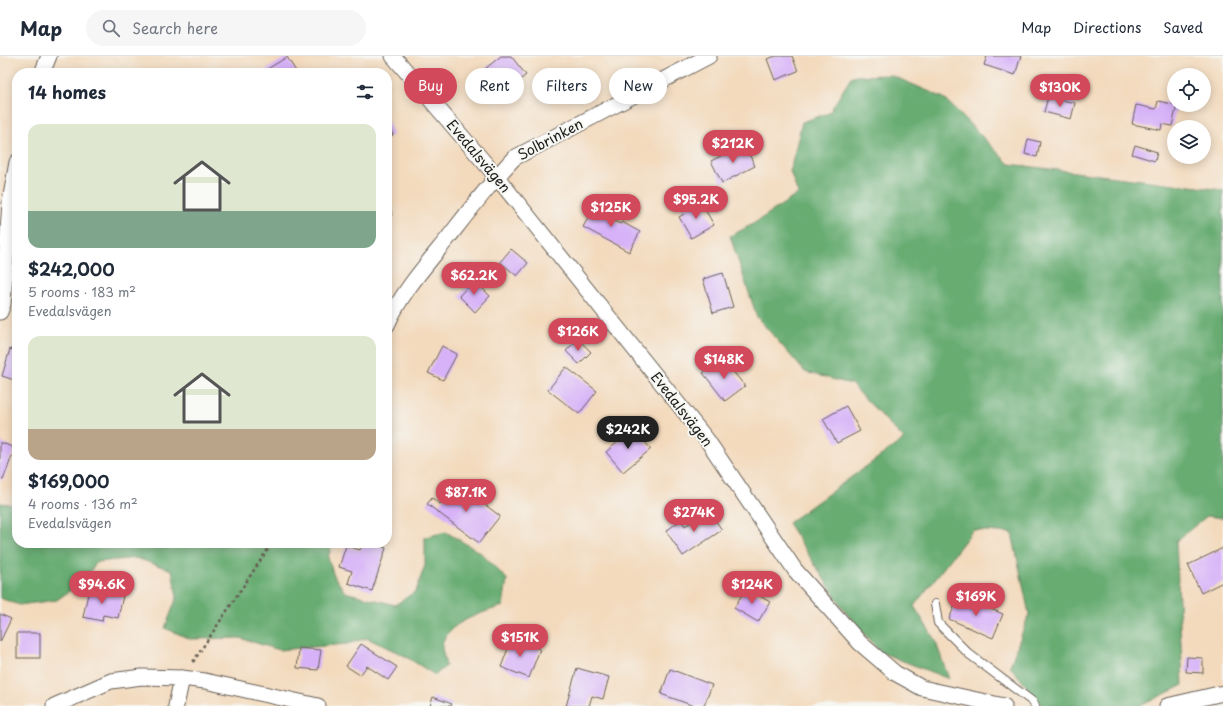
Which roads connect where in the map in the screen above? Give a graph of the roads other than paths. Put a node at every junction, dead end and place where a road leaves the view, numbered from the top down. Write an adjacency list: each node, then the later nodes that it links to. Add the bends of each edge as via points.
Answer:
1 (49, 56): 4 (street)
2 (393, 56): 5 (street, Evedalsvägen)
3 (709, 56): 5 (street, Solbrinken, via 514,158)
4 (44, 68)
5 (496, 176): 8 (street, Solbrinken, via 424,267); 15 (street, Evedalsvägen, via 708,440 795,570 860,643 895,673 922,688)
6 (12, 191): 7 (street, via 3,304)
7 (0, 312)
8 (392, 314)
9 (935, 604): 16 (lane, via 938,622 969,654)
10 (182, 678): 12 (street, via 142,677 111,681); 13 (street); 14 (street)
11 (1223, 693): 17 (street)
12 (54, 706)
13 (176, 706)
14 (318, 706)
15 (1004, 706)
16 (1035, 706)
17 (1167, 706)

